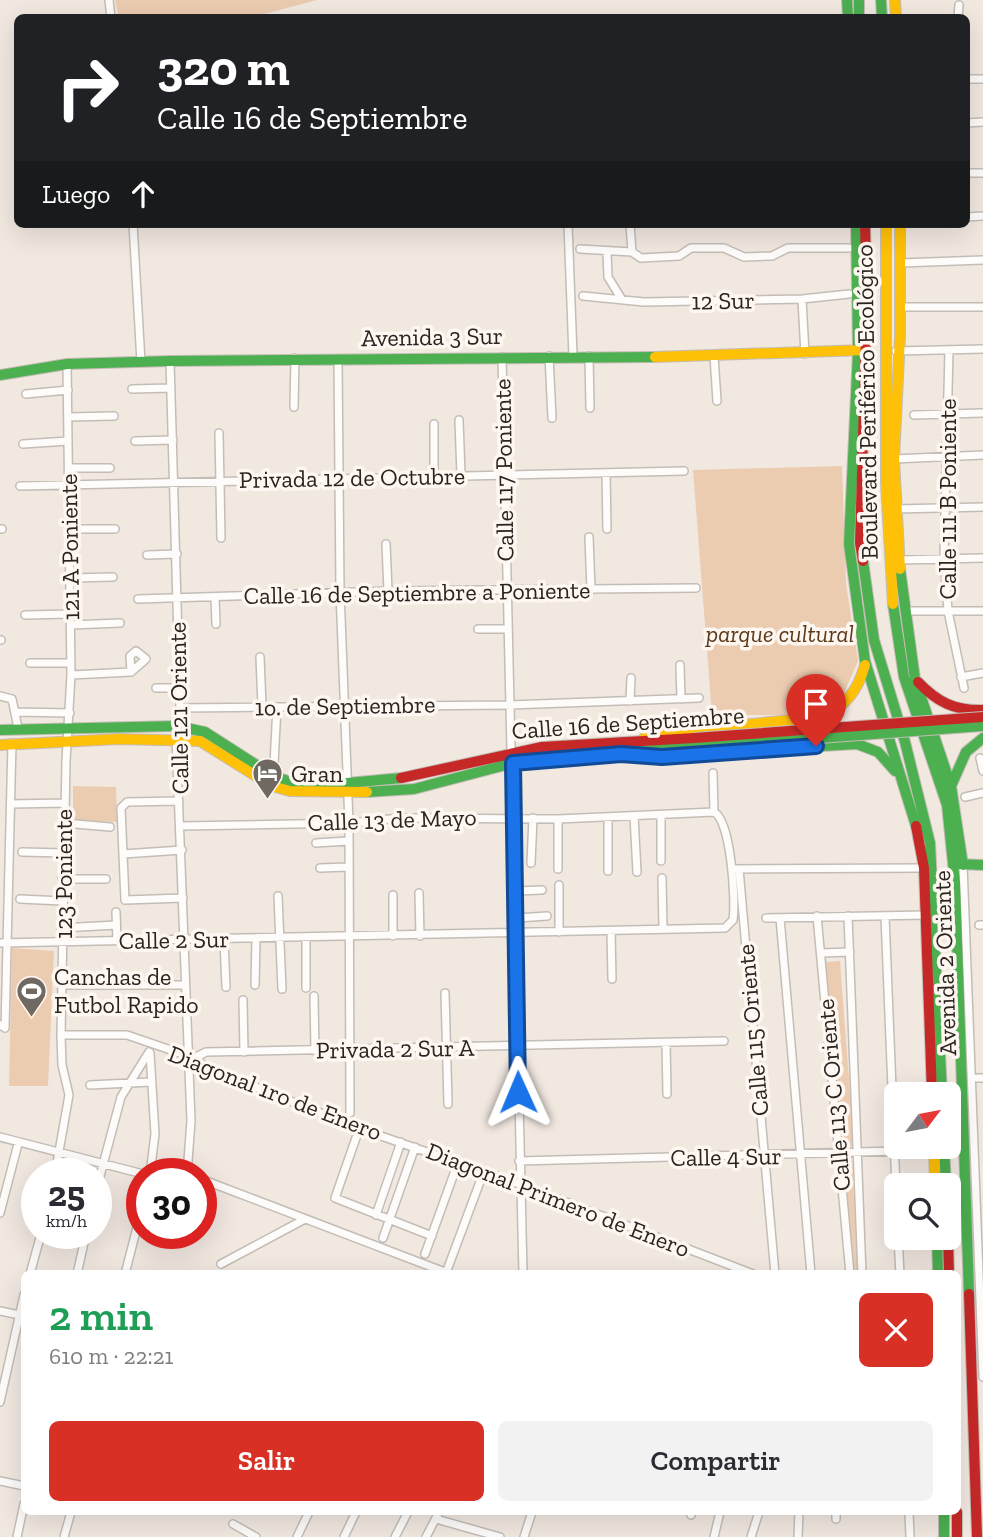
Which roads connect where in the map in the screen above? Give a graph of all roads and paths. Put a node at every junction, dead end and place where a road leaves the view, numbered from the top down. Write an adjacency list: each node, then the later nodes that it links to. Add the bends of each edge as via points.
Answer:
1 (958, 5): 2 (street)
2 (958, 14)
3 (133, 228): 36 (street)
4 (568, 228): 29 (street)
5 (630, 228): 13 (street)
6 (856, 228): 23 (main road, Boulevard Periférico Ecológico)
7 (865, 228): 23 (main road, Boulevard Periférico Ecológico)
8 (886, 228): 26 (main road, Boulevard Periférico Ecológico)
9 (900, 228): 15 (main road, Avenida 2 Oriente)
10 (849, 248): 13 (street, via 788,248 772,256 753,257 724,248 691,248 678,256 641,258)
11 (580, 249): 12 (street)
12 (607, 251): 13 (street); 18 (street, via 608,277)
13 (632, 252)
14 (983, 260): 15 (street)
15 (900, 263): 20 (main road, Avenida 2 Oriente)
16 (849, 294): 19 (street, 12 Sur)
17 (583, 296): 18 (street, 12 Sur)
18 (621, 298): 19 (street, 12 Sur, via 644,302)
19 (802, 299): 27 (street)
20 (901, 307): 21 (street); 25 (main road, Avenida 2 Oriente)
21 (983, 307)
22 (983, 349): 24 (street)
23 (862, 350): 27 (main road, Avenida 3 Sur); 109 (main road, Boulevard Periférico Ecológico, via 849,544); 190 (main road, Boulevard Periférico Ecológico, via 862,575 878,659 922,806)
24 (949, 350): 25 (street); 47 (street, Calle 111 B Poniente)
25 (900, 351): 26 (street); 61 (main road, Avenida 2 Oriente)
26 (888, 352): 186 (main road, Boulevard Periférico Ecológico, via 884,456 896,638 944,794)
27 (805, 354): 31 (main road, Avenida 3 Sur)
28 (549, 356): 29 (main road, Avenida 3 Sur); 32 (main road, Avenida 3 Sur); 51 (street)
29 (573, 356): 30 (main road, Avenida 3 Sur)
30 (589, 356): 31 (main road, Avenida 3 Sur); 45 (street)
31 (714, 356): 43 (street)
32 (502, 357): 34 (main road, Avenida 3 Sur); 68 (street, Calle 117 Poniente)
33 (295, 358): 34 (main road, Avenida 3 Sur); 35 (main road, Avenida 3 Sur); 44 (street)
34 (338, 359): 69 (street)
35 (170, 361): 36 (main road, Avenida 3 Sur); 39 (street, Calle 121 Oriente)
36 (141, 362): 37 (main road, Avenida 3 Sur)
37 (67, 364): 38 (main road, Avenida 3 Sur); 41 (street, 121 A Poniente)
38 (0, 375)
39 (171, 388): 40 (street); 55 (street, Calle 121 Oriente)
40 (132, 389)
41 (68, 390): 42 (street); 50 (street, 121 A Poniente)
42 (26, 394)
43 (718, 401)
44 (294, 407)
45 (590, 408)
46 (983, 413): 47 (street)
47 (948, 414): 48 (street); 60 (street, Calle 111 B Poniente)
48 (914, 415)
49 (114, 416): 50 (street)
50 (68, 417): 56 (street, 121 A Poniente)
51 (552, 418)
52 (459, 420): 67 (street)
53 (434, 424): 66 (street)
54 (219, 433): 70 (street)
55 (173, 440): 57 (street); 71 (street, Calle 121 Oriente)
56 (68, 441): 58 (street); 62 (street, 121 A Poniente)
57 (135, 441)
58 (23, 444)
59 (983, 455): 60 (street)
60 (947, 456): 61 (street); 75 (street, Calle 111 B Poniente)
61 (894, 459): 76 (main road, Avenida 2 Oriente)
62 (69, 468): 63 (street); 72 (street, 121 A Poniente)
63 (110, 468)
64 (684, 471): 65 (street, Privada 12 de Octubre)
65 (606, 473): 68 (street, Privada 12 de Octubre); 79 (street)
66 (434, 475): 67 (street, Privada 12 de Octubre); 69 (street, Privada 12 de Octubre)
67 (461, 475): 68 (street, Privada 12 de Octubre)
68 (504, 475): 91 (street, Calle 117 Poniente)
69 (338, 477): 70 (street, Privada 12 de Octubre); 94 (street)
70 (220, 482): 71 (street, Privada 12 de Octubre); 81 (street)
71 (173, 483): 72 (street, Privada 12 de Octubre); 83 (street, Calle 121 Oriente)
72 (70, 485): 73 (street, Privada 12 de Octubre); 77 (street, 121 A Poniente)
73 (20, 486)
74 (983, 507): 75 (street)
75 (948, 508): 76 (street); 85 (street, Calle 111 B Poniente)
76 (895, 509): 87 (main road, Avenida 2 Oriente)
77 (70, 529): 78 (street); 89 (street, 121 A Poniente)
78 (115, 529)
79 (607, 529)
80 (589, 537): 92 (street)
81 (221, 538)
82 (386, 544): 93 (street)
83 (177, 554): 84 (street); 96 (street, Calle 121 Oriente)
84 (147, 555)
85 (944, 558): 86 (street); 87 (street); 99 (street, Calle 111 B Poniente)
86 (983, 558)
87 (900, 560): 98 (main road, Avenida 2 Oriente)
88 (113, 577): 89 (street)
89 (70, 578): 101 (street, 121 A Poniente)
90 (696, 588): 92 (street, Calle 16 de Septiembre a Poniente)
91 (506, 589): 92 (street, Calle 16 de Septiembre a Poniente); 93 (street, Calle 16 de Septiembre a Poniente); 107 (street, Calle 117 Poniente)
92 (591, 590)
93 (388, 591): 94 (street, Calle 16 de Septiembre a Poniente)
94 (340, 592): 95 (street, Calle 16 de Septiembre a Poniente); 127 (street)
95 (215, 597): 96 (street, Calle 16 de Septiembre a Poniente); 104 (street)
96 (177, 598): 97 (street, Calle 16 de Septiembre a Poniente); 120 (street, Calle 121 Oriente)
97 (138, 599)
98 (905, 611): 99 (street); 118 (main road, Avenida 2 Oriente)
99 (948, 611): 100 (street); 116 (street, Calle 111 B Poniente)
100 (983, 611)
101 (71, 614): 102 (street); 105 (street, 121 A Poniente)
102 (25, 615)
103 (120, 623): 105 (street)
104 (216, 624)
105 (71, 625): 111 (street, 121 A Poniente)
106 (478, 629): 107 (street)
107 (508, 629): 126 (street, Calle 117 Poniente)
108 (260, 657): 128 (street)
109 (865, 661): 144 (main road, via 849,701 828,715 657,734); 154 (main road, Boulevard Periférico Ecológico)
110 (30, 663): 111 (street)
111 (71, 663): 115 (street, 121 A Poniente)
112 (680, 665): 124 (street)
113 (131, 673): 115 (street)
114 (983, 673): 116 (street)
115 (72, 675): 133 (street, 121 A Poniente)
116 (961, 677): 121 (street, Calle 111 B Poniente)
117 (631, 678): 125 (street)
118 (915, 679): 131 (main road, via 944,706 965,712); 155 (main road, Avenida 2 Oriente)
119 (156, 688): 120 (street)
120 (179, 688): 130 (street, Calle 121 Oriente)
121 (964, 688)
122 (0, 696): 132 (street, via 12,699)
123 (699, 698): 124 (street, 1o. de Septiembre)
124 (681, 699): 125 (street, 1o. de Septiembre)
125 (631, 701): 126 (street, 1o. de Septiembre)
126 (510, 705): 127 (street, 1o. de Septiembre); 147 (street, Calle 117 Poniente)
127 (346, 706): 129 (street, 1o. de Septiembre); 156 (street)
128 (262, 707): 129 (street, 1o. de Septiembre); 130 (street, 1o. de Septiembre)
129 (277, 707): 151 (street)
130 (180, 708): 135 (street, Calle 121 Oriente)
131 (983, 710)
132 (15, 712): 133 (street); 137 (street)
133 (70, 713): 138 (street, 121 A Poniente)
134 (983, 718): 145 (main road, Calle 16 de Septiembre, bridge)
135 (177, 726): 138 (main road, Calle 16 de Septiembre); 140 (street, Calle 121 Oriente); 156 (main road, Calle 16 de Septiembre, via 205,732 275,777)
136 (983, 726): 145 (main road, Calle 16 de Septiembre, bridge)
137 (18, 728): 138 (main road, Calle 16 de Septiembre); 139 (main road, Calle 16 de Septiembre)
138 (67, 728): 142 (street, 123 Poniente)
139 (0, 730)
140 (177, 738): 142 (main road, Calle 16 de Septiembre); 156 (main road, Calle 16 de Septiembre, via 200,741 281,789); 161 (street, Calle 121 Oriente)
141 (983, 738): 155 (main road, via 962,758)
142 (67, 741): 143 (main road, Calle 16 de Septiembre); 162 (street, 123 Poniente)
143 (12, 743): 146 (main road, Calle 16 de Septiembre); 159 (street)
144 (625, 743): 145 (main road, Calle 16 de Septiembre); 147 (main road, Calle 16 de Septiembre)
145 (695, 743): 148 (main road, Calle 16 de Septiembre)
146 (0, 745)
147 (513, 751): 150 (street, Calle 117 Poniente); 156 (main road, Calle 16 de Septiembre)
148 (621, 754): 150 (main road, Calle 16 de Septiembre); 154 (main road, via 662,757 857,744 884,756)
149 (980, 758): 152 (street)
150 (513, 763): 156 (main road, Calle 16 de Septiembre, via 414,789); 166 (street, Calle 117 Poniente)
151 (274, 764)
152 (983, 771)
153 (713, 773): 164 (street)
154 (902, 783): 190 (main road)
155 (951, 786): 186 (main road, Avenida 2 Oriente)
156 (348, 788): 173 (street)
157 (0, 793): 159 (street)
158 (983, 793): 160 (street)
159 (10, 794): 163 (street)
160 (965, 797)
161 (180, 801): 175 (street, Calle 121 Oriente); 182 (street, via 123,804)
162 (65, 803): 163 (street); 174 (street, 123 Poniente)
163 (10, 804): 170 (street)
164 (714, 812): 165 (street, Calle 13 de Mayo); 192 (street, Calle 115 Oriente, via 724,823)
165 (661, 815): 167 (street, Calle 13 de Mayo); 184 (street)
166 (514, 816): 171 (street, Calle 13 de Mayo); 173 (street, Calle 13 de Mayo); 200 (street, Calle 117 Poniente)
167 (635, 816): 169 (street, Calle 13 de Mayo); 194 (street)
168 (0, 817): 170 (street)
169 (608, 817): 172 (street, Calle 13 de Mayo); 193 (street)
170 (9, 818): 183 (street)
171 (533, 818): 172 (street, Calle 13 de Mayo); 185 (street)
172 (558, 819): 191 (street)
173 (349, 822): 175 (street, Calle 13 de Mayo); 177 (street)
174 (64, 823): 176 (street); 181 (street, 123 Poniente)
175 (181, 826): 179 (street, Calle 121 Oriente)
176 (110, 827)
177 (348, 841): 178 (street); 188 (street)
178 (316, 843)
179 (181, 850): 182 (street); 204 (street, Calle 121 Oriente)
180 (22, 852): 181 (street)
181 (63, 853): 196 (street, 123 Poniente)
182 (123, 854): 204 (street, via 125,900)
183 (4, 857): 213 (street)
184 (661, 861)
185 (531, 863)
186 (958, 864): 187 (main road); 271 (street, Avenida 2 Oriente); 325 (main road, Boulevard Periférico Ecológico)
187 (983, 865)
188 (348, 867): 189 (street); 223 (street)
189 (320, 868)
190 (928, 868): 192 (street); 208 (main road); 260 (main road, Boulevard Periférico Ecológico)
191 (558, 869)
192 (735, 869): 219 (street, Calle 2 Sur, via 734,913 729,926); 278 (street, Calle 115 Oriente)
193 (608, 870)
194 (637, 872)
195 (662, 878): 219 (street)
196 (62, 879): 197 (street); 206 (street, 123 Poniente)
197 (106, 879)
198 (559, 885): 221 (street)
199 (542, 890): 200 (street)
200 (516, 891): 214 (street, Calle 117 Poniente)
201 (419, 893): 225 (street)
202 (393, 895): 224 (street)
203 (278, 896): 226 (street)
204 (183, 898): 230 (street, Calle 121 Oriente)
205 (20, 900): 206 (street)
206 (62, 901): 218 (street, 123 Poniente)
207 (116, 912): 217 (street)
208 (926, 915): 212 (street); 259 (main road)
209 (547, 916): 214 (street)
210 (817, 916): 211 (street); 216 (street); 235 (street, Calle 113 C Oriente)
211 (848, 916): 212 (street); 234 (street)
212 (885, 916): 258 (street)
213 (3, 917): 233 (street)
214 (517, 918): 222 (street, Calle 117 Poniente)
215 (766, 918): 216 (street)
216 (780, 918): 277 (street)
217 (117, 925): 218 (street); 229 (street)
218 (61, 928): 232 (street, 123 Poniente)
219 (663, 929): 220 (street, Calle 2 Sur)
220 (611, 931): 221 (street, Calle 2 Sur); 236 (street)
221 (559, 932): 222 (street, Calle 2 Sur)
222 (517, 934): 225 (street, Calle 2 Sur); 250 (street, Calle 117 Poniente)
223 (348, 936): 224 (street, Calle 2 Sur); 227 (street, Calle 2 Sur); 253 (street)
224 (393, 936): 225 (street, Calle 2 Sur)
225 (420, 936)
226 (280, 938): 227 (street, Calle 2 Sur); 228 (street, Calle 2 Sur); 242 (street)
227 (306, 938): 241 (street)
228 (256, 939): 231 (street, Calle 2 Sur); 239 (street)
229 (117, 940): 230 (street, Calle 2 Sur); 232 (street, Calle 2 Sur)
230 (184, 940): 231 (street, Calle 2 Sur); 238 (street, Calle 121 Oriente)
231 (224, 940): 240 (street)
232 (64, 942): 233 (street, Calle 2 Sur); 237 (street, 123 Poniente)
233 (3, 943): 246 (street)
234 (850, 952): 235 (street); 275 (street)
235 (821, 953): 276 (street, Calle 113 C Oriente)
236 (612, 979)
237 (62, 985): 238 (street); 247 (street, 123 Poniente)
238 (185, 985): 256 (street, Calle 121 Oriente)
239 (255, 985)
240 (226, 987)
241 (306, 988)
242 (282, 989)
243 (445, 993): 251 (street)
244 (314, 996): 254 (street)
245 (243, 1000): 255 (street)
246 (3, 1027)
247 (61, 1035): 252 (street, Diagonal 1ro de Enero, via 127,1035); 273 (street, 123 Poniente, via 68,1103)
248 (724, 1041): 249 (street, Privada 2 Sur A)
249 (666, 1043): 250 (street, Privada 2 Sur A); 263 (street)
250 (518, 1045): 251 (street, Privada 2 Sur A); 284 (street, Calle 117 Poniente)
251 (446, 1048): 253 (street, Privada 2 Sur A); 264 (street)
252 (150, 1049): 256 (street, Diagonal 1ro de Enero); 257 (street); 261 (street)
253 (352, 1050): 254 (street, Privada 2 Sur A); 265 (street)
254 (315, 1051): 255 (street, Privada 2 Sur A)
255 (244, 1052): 256 (street, Privada 2 Sur A, via 206,1052)
256 (191, 1057): 268 (street, Diagonal 1ro de Enero, via 289,1102); 283 (street, Calle 121 Oriente)
257 (151, 1082): 261 (street); 282 (street)
258 (892, 1082)
259 (932, 1082)
260 (941, 1082)
261 (128, 1083): 262 (street); 281 (street)
262 (90, 1085)
263 (667, 1094)
264 (448, 1104)
265 (350, 1113)
266 (357, 1135): 290 (street, via 335,1198)
267 (0, 1137): 269 (street)
268 (401, 1142): 272 (street, Diagonal Primero de Enero); 290 (street)
269 (18, 1144): 273 (street); 289 (street)
270 (983, 1144): 271 (street)
271 (974, 1145): 317 (street, Avenida 2 Oriente)
272 (415, 1147): 286 (street, Diagonal Primero de Enero); 292 (street)
273 (60, 1152): 279 (street, 123 Poniente); 280 (street)
274 (884, 1152): 275 (street, Calle 4 Sur)
275 (858, 1153): 276 (street, Calle 4 Sur); 313 (street)
276 (839, 1154): 277 (street, Calle 4 Sur); 312 (street, Calle 113 C Oriente)
277 (802, 1156): 278 (street, Calle 4 Sur); 311 (street)
278 (765, 1157): 284 (street, Calle 4 Sur); 310 (street, Calle 115 Oriente)
279 (59, 1158)
280 (79, 1158)
281 (104, 1158)
282 (152, 1158)
283 (189, 1158)
284 (519, 1161): 287 (street, Calle 117 Poniente)
285 (456, 1168): 293 (street)
286 (484, 1171): 287 (street, Diagonal Primero de Enero); 307 (street)
287 (519, 1184): 308 (street, Calle 117 Poniente); 309 (street, Diagonal Primero de Enero)
288 (217, 1185): 291 (street)
289 (0, 1213)
290 (376, 1215): 292 (street)
291 (306, 1219): 302 (street); 306 (street)
292 (390, 1220): 293 (street); 294 (street)
293 (432, 1236): 301 (street)
294 (383, 1238)
295 (37, 1249): 303 (street)
296 (83, 1249): 304 (street)
297 (131, 1249): 305 (street)
298 (899, 1250): 314 (street)
299 (938, 1250): 315 (main road)
300 (948, 1250): 316 (main road)
301 (425, 1254)
302 (221, 1264)
303 (31, 1270)
304 (78, 1270)
305 (126, 1270)
306 (440, 1270)
307 (449, 1270)
308 (523, 1270)
309 (743, 1270)
310 (775, 1270)
311 (811, 1270)
312 (850, 1270)
313 (862, 1270)
314 (900, 1270)
315 (939, 1270)
316 (949, 1270)
317 (982, 1274): 321 (street, Avenida 2 Oriente)
318 (0, 1311): 319 (street)
319 (21, 1315)
320 (21, 1319): 322 (street)
321 (983, 1377)
322 (0, 1402)
323 (0, 1481): 324 (street)
324 (21, 1485)
325 (981, 1510): 355 (main road, Boulevard Periférico Ecológico)
326 (22, 1515): 341 (street)
327 (70, 1515): 342 (street)
328 (308, 1515): 344 (street)
329 (355, 1515): 345 (street)
330 (406, 1515): 346 (street)
331 (437, 1515): 347 (street); 348 (street)
332 (531, 1515): 340 (street)
333 (719, 1515): 349 (street)
334 (758, 1515): 350 (street)
335 (799, 1515): 351 (street)
336 (909, 1515): 352 (street)
337 (944, 1515): 353 (main road)
338 (957, 1515): 354 (main road)
339 (233, 1524): 343 (street)
340 (527, 1536)
341 (17, 1537)
342 (64, 1537)
343 (256, 1537)
344 (297, 1537)
345 (344, 1537)
346 (395, 1537)
347 (426, 1537)
348 (500, 1537)
349 (714, 1537)
350 (751, 1537)
351 (798, 1537)
352 (910, 1537)
353 (944, 1537)
354 (957, 1537)
355 (977, 1537)

